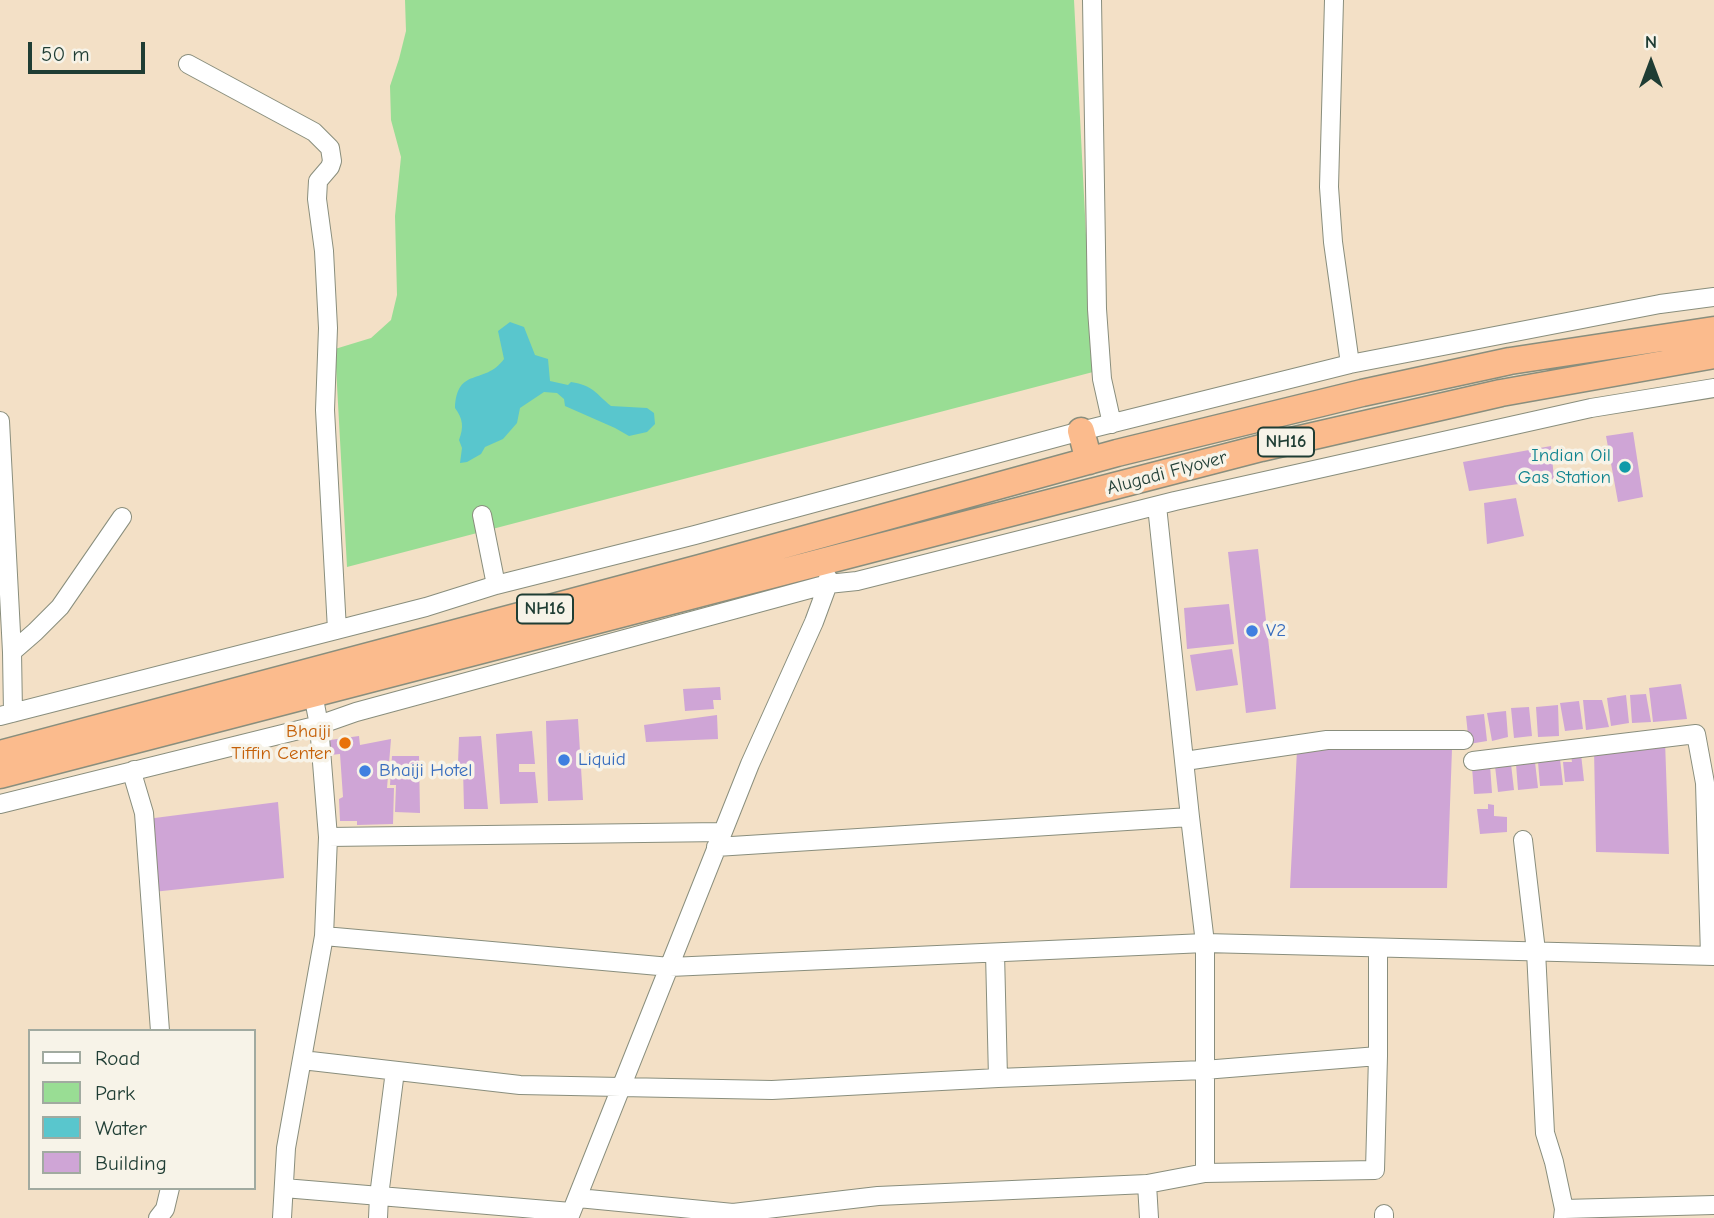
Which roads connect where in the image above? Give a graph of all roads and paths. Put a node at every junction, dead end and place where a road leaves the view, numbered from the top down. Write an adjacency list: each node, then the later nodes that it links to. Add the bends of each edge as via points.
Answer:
1 (1092, 0): 10 (street, via 1097,309 1102,379)
2 (1334, 0): 7 (street, via 1329,187)
3 (188, 64): 18 (street, via 314,132 330,148 332,161 318,181 317,199 328,328 325,410)
4 (1714, 297): 7 (street)
5 (1714, 330): 12 (highway, Alugadi Flyover / NH16, via 1510,361)
6 (1714, 355): 16 (highway, Alugadi Flyover / NH16, via 1501,393 1261,448 862,552)
7 (1350, 364): 10 (street)
8 (1714, 388): 13 (street, via 1591,408)
9 (0, 421): 19 (street)
10 (1112, 424): 11 (street)
11 (1081, 431): 12 (highway); 17 (street)
12 (1089, 461): 24 (highway, NH16)
13 (1157, 506): 16 (street, via 857,581); 25 (street)
14 (482, 515): 17 (street)
15 (122, 517): 19 (street, via 60,607)
16 (828, 572): 20 (highway, NH16); 22 (street); 32 (street, via 814,622)
17 (496, 584): 18 (street)
18 (337, 630): 21 (street)
19 (12, 652): 21 (street)
20 (313, 694): 22 (street); 28 (highway, NH16)
21 (6, 709)
22 (319, 725): 27 (street); 31 (street)
23 (1464, 740): 25 (street, via 1327,740)
24 (0, 754)
25 (1185, 761): 30 (street)
26 (1473, 761): 39 (street, via 1696,734 1705,783)
27 (134, 771): 29 (street); 41 (street, via 144,813)
28 (0, 775)
29 (0, 804)
30 (1190, 817): 32 (street); 35 (street)
31 (328, 837): 32 (street); 34 (street)
32 (719, 839): 40 (street)
33 (1523, 840): 37 (street)
34 (324, 936): 40 (street); 43 (street)
35 (1205, 943): 36 (street); 38 (street); 44 (street)
36 (1378, 948): 37 (street); 42 (street)
37 (1536, 951): 39 (street); 55 (street, via 1545,1133)
38 (995, 953): 40 (street); 46 (street)
39 (1712, 956)
40 (670, 967): 47 (street)
41 (160, 1029)
42 (1378, 1056): 44 (street); 48 (street, via 1375,1170)
43 (302, 1060): 45 (street); 50 (street, via 286,1148)
44 (1204, 1070): 46 (street); 48 (street)
45 (395, 1071): 47 (street, via 520,1085); 52 (street)
46 (998, 1078): 47 (street, via 772,1090)
47 (622, 1088): 54 (street)
48 (1205, 1173): 49 (street)
49 (1147, 1184): 54 (street, via 878,1196 733,1213); 59 (street)
50 (284, 1188): 52 (street); 57 (street)
51 (170, 1190): 56 (street)
52 (379, 1196): 54 (street); 58 (street)
53 (1714, 1205): 55 (street)
54 (573, 1209)
55 (1563, 1214)
56 (158, 1218)
57 (282, 1218)
58 (378, 1218)
59 (1149, 1218)

